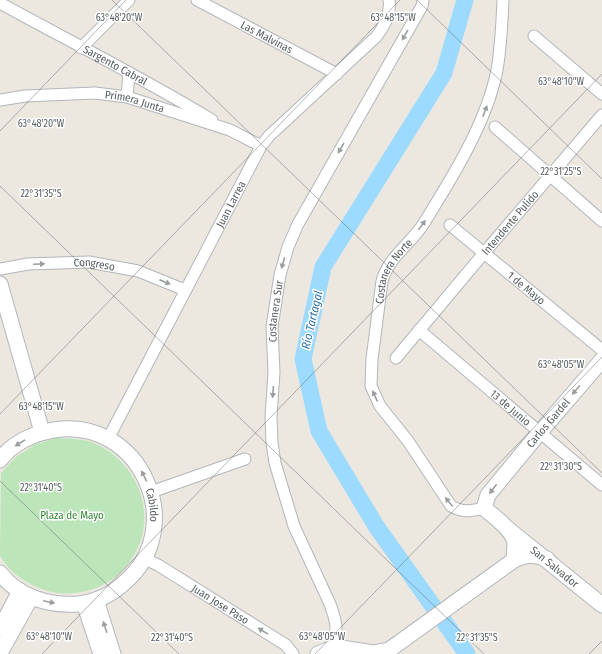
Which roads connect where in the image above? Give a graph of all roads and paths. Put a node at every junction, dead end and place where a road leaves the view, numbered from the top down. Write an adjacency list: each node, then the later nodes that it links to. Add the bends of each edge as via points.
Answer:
1 (129, 0): 8 (street)
2 (197, 0): 10 (street, Las Malvinas)
3 (389, 0): 10 (street, Juan Larrea, via 382,30)
4 (423, 0): 46 (street, Costanera Sur, one-way to 46, via 422,6 298,224 280,275 272,327 274,372 271,417 275,463 294,526 330,604 336,626)
5 (503, 0): 36 (street, Costanera Norte, one-way to 5, via 461,511 451,506 408,441 380,406 371,386 372,359 385,271 423,225 470,144 491,96 497,70)
6 (0, 3): 8 (street, Sargento Cabral)
7 (534, 36): 11 (street)
8 (81, 48): 9 (street, Sargento Cabral)
9 (129, 73): 12 (street); 16 (street, Sargento Cabral)
10 (337, 74): 17 (street, Juan Larrea)
11 (602, 94)
12 (127, 97): 13 (street, Primera Junta, via 95,94 25,96); 16 (street, Primera Junta)
13 (0, 100)
14 (602, 115): 18 (street, Intendente Pulido)
15 (495, 127): 18 (street)
16 (230, 130): 17 (street, Primera Junta)
17 (261, 146): 24 (street, Juan Larrea)
18 (550, 176): 19 (street); 21 (street, Intendente Pulido)
19 (602, 221)
20 (450, 225): 21 (street, 1 de Mayo)
21 (484, 253): 25 (street, Intendente Pulido); 26 (street, 1 de Mayo)
22 (0, 269): 24 (street, Congreso, one-way to 24, via 28,264 89,262 138,271)
23 (0, 284): 29 (main road)
24 (185, 290): 31 (street, Juan Larrea)
25 (419, 330): 27 (street, Intendente Pulido); 30 (street, 13 de Junio)
26 (602, 350)
27 (396, 358)
28 (602, 360): 30 (main road, Carlos Gardel, one-way to 30)
29 (42, 432): 31 (main road, Cabildo, via 64,429 87,431); 33 (main road, Cabildo, one-way to 33, via 21,441)
30 (540, 432): 34 (street, 13 de Junio); 36 (main road, Carlos Gardel, one-way to 36, via 494,486)
31 (108, 439): 35 (main road, Cabildo, one-way to 31, via 142,471 127,453)
32 (245, 459): 35 (street)
33 (0, 460)
34 (602, 485)
35 (151, 492): 38 (main road, Cabildo, via 155,515 154,530)
36 (484, 508): 37 (main road, San Salvador)
37 (507, 528): 39 (main road, San Salvador); 40 (main road, via 515,544)
38 (145, 558): 43 (main road, Cabildo, via 132,576 116,591); 51 (street, Juan Jose Paso, one-way to 38, via 286,645)
39 (547, 559): 40 (main road, via 526,555); 44 (main road, San Salvador)
40 (514, 560): 47 (main road)
41 (0, 573): 42 (main road, Cabildo)
42 (26, 594): 43 (main road, Cabildo, one-way to 43, via 54,604); 45 (main road); 48 (main road)
43 (90, 602): 49 (main road); 50 (main road, one-way to 43)
44 (602, 605)
45 (0, 629)
46 (352, 650): 47 (main road); 52 (main road)
47 (388, 652)
48 (0, 653)
49 (101, 654)
50 (113, 654)
51 (293, 654)
52 (318, 654)

